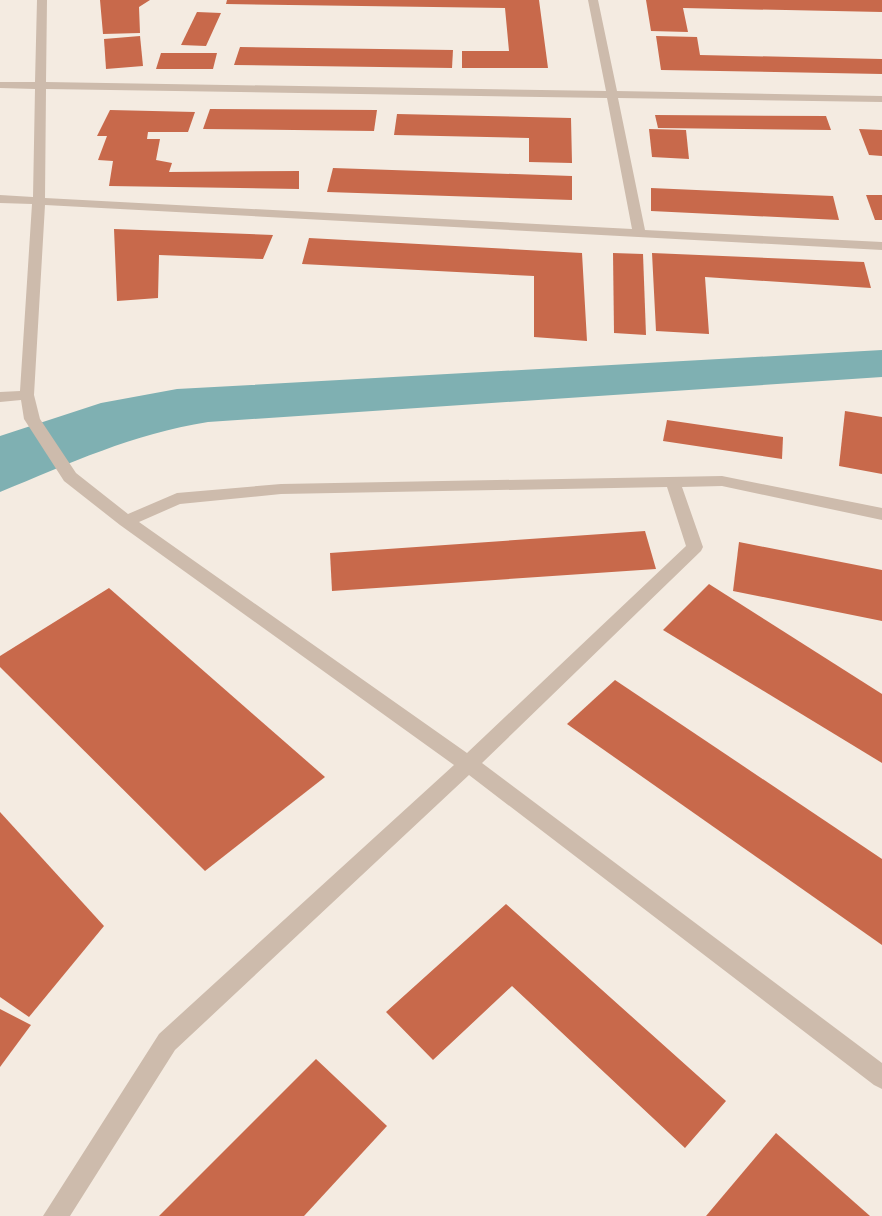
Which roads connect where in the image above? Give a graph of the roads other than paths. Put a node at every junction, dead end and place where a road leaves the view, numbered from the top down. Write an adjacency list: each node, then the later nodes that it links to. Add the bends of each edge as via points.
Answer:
1 (42, 0): 4 (street)
2 (593, 0): 5 (street)
3 (0, 85): 4 (street)
4 (38, 85): 5 (street); 8 (street)
5 (610, 93): 6 (street); 9 (street)
6 (882, 99)
7 (0, 199): 8 (street)
8 (39, 200): 9 (street); 11 (street)
9 (639, 233): 10 (street)
10 (882, 246)
11 (27, 395): 12 (street); 15 (street, via 32,419 70,477)
12 (0, 397)
13 (673, 482): 14 (street, via 722,481); 15 (street, via 281,489 177,499); 16 (street, via 695,547)
14 (882, 514)
15 (125, 520): 16 (street)
16 (468, 764): 17 (street); 18 (street, via 167,1042)
17 (882, 1077)
18 (57, 1216)

